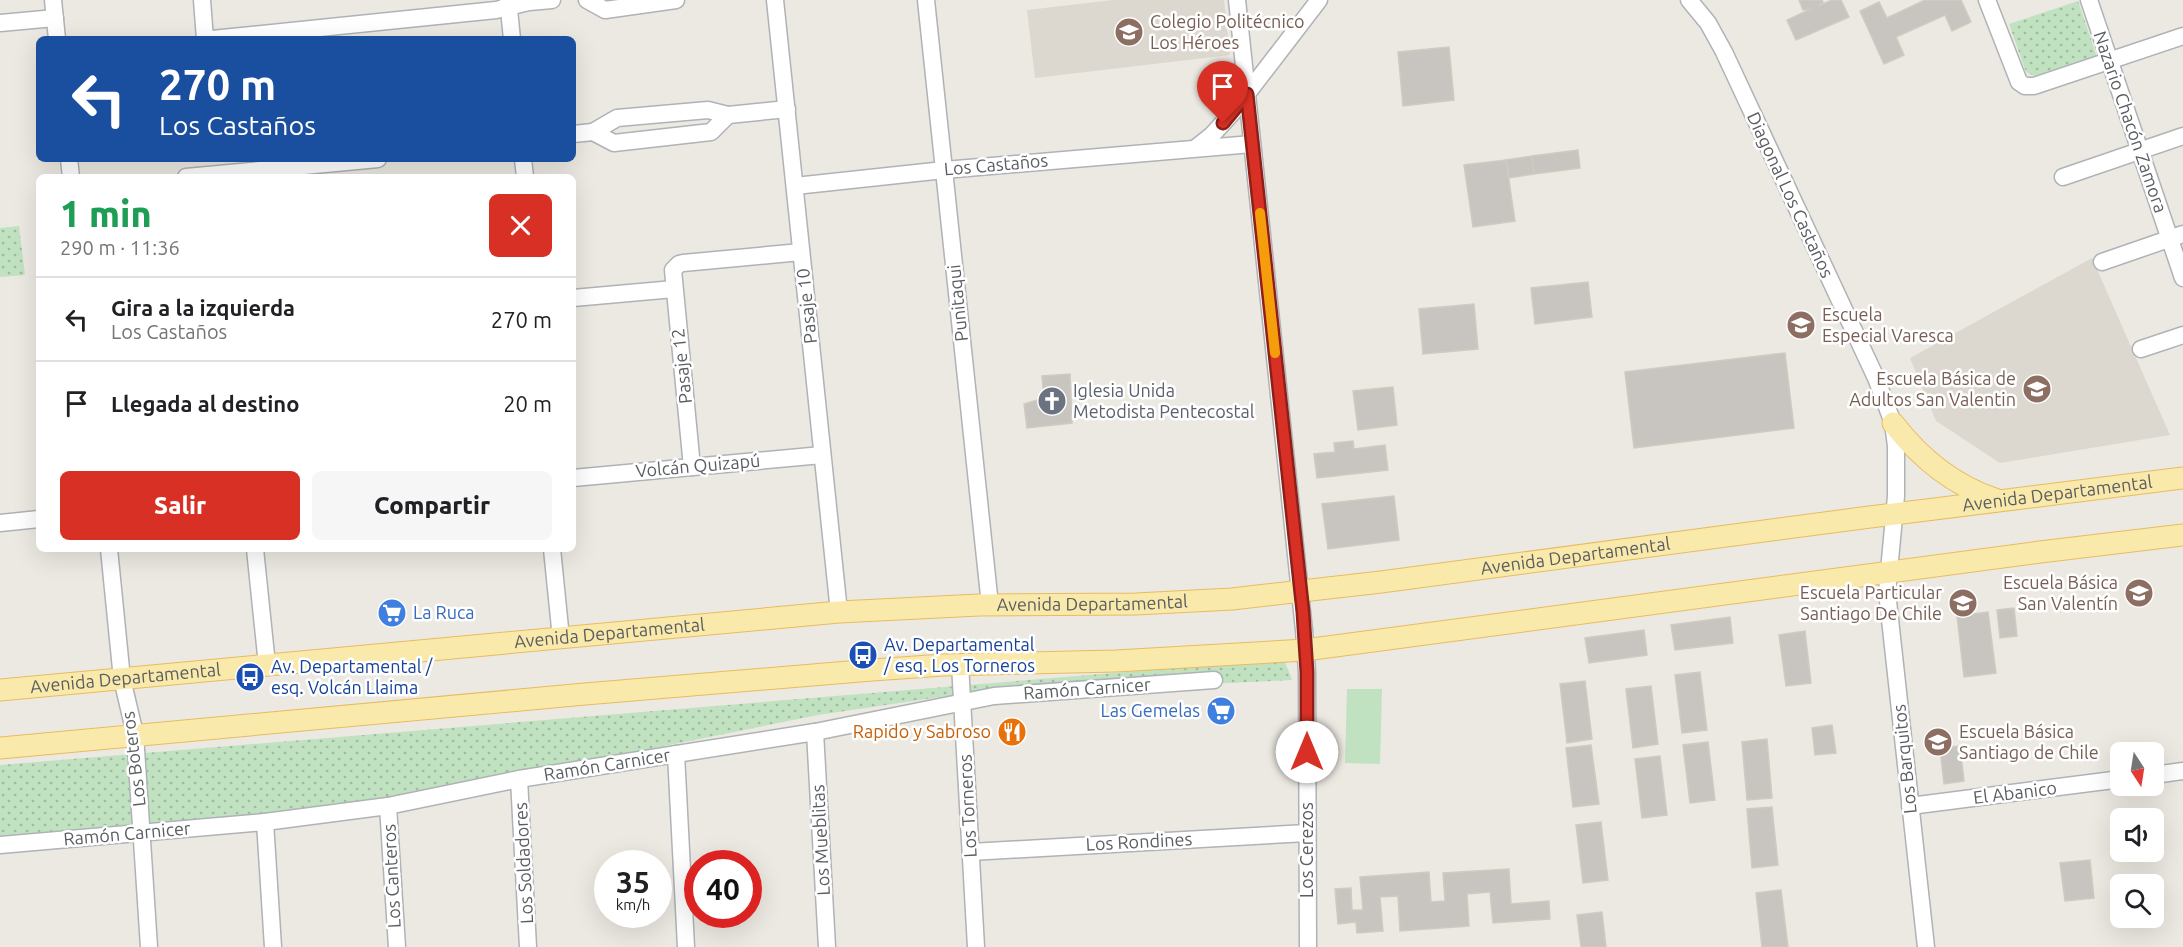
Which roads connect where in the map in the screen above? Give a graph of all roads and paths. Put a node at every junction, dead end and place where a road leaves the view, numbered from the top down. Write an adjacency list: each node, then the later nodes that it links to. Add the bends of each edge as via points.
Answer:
1 (53, 0): 14 (street)
2 (202, 0): 17 (street)
3 (552, 0): 13 (street)
4 (587, 0): 5 (street, via 605,10)
5 (676, 0)
6 (776, 0): 25 (street, Pasaje 10)
7 (926, 0): 35 (street, Punitaqui)
8 (1237, 0): 20 (street, Los Cerezos)
9 (1319, 0): 22 (street)
10 (1689, 0): 47 (street, Diagonal Los Castaños, via 1708,22 1724,52 1876,378)
11 (1987, 0): 23 (street, via 2022,85 2030,87)
12 (2089, 0): 23 (street, Nazario Chacón Zamora)
13 (508, 3): 18 (street, via 496,10); 19 (street)
14 (55, 18): 15 (street); 16 (street)
15 (0, 23)
16 (57, 36)
17 (205, 36)
18 (241, 36)
19 (512, 36)
20 (1241, 36): 22 (street, via 1245,45 1261,55); 24 (street, Los Cerezos)
21 (2183, 36): 23 (street)
22 (1280, 51): 24 (street)
23 (2109, 61): 32 (street, Nazario Chacón Zamora)
24 (1247, 94): 30 (street, Los Cerezos); 31 (street)
25 (787, 109): 26 (street); 38 (street, Pasaje 10)
26 (728, 115): 27 (street, via 708,110 617,118); 27 (street, via 711,132 614,143)
27 (593, 132): 28 (street)
28 (576, 134)
29 (2183, 136): 32 (street)
30 (1252, 144): 31 (street, Los Castaños); 61 (street, Los Cerezos)
31 (1197, 147): 35 (street, Los Castaños)
32 (2140, 151): 37 (street); 39 (street, Nazario Chacón Zamora)
33 (340, 162): 34 (street)
34 (237, 170): 36 (street)
35 (944, 170): 38 (street, Los Castaños); 62 (street, Punitaqui)
36 (208, 174)
37 (2063, 177)
38 (795, 186): 40 (street, Pasaje 10)
39 (2176, 237): 41 (street); 42 (street, Nazario Chacón Zamora)
40 (801, 252): 43 (street, Pasaje 12, via 683,263 673,270); 48 (street, Pasaje 10)
41 (2102, 262)
42 (2183, 278)
43 (674, 289): 44 (street); 49 (street, Pasaje 12)
44 (576, 298)
45 (2183, 335): 46 (street)
46 (2141, 350)
47 (1893, 423): 52 (main road, via 1940,471 1969,489); 53 (street, Diagonal Los Castaños)
48 (822, 455): 49 (street, Volcán Quizapú); 63 (street, Pasaje 10)
49 (692, 467): 50 (street, Volcán Quizapú)
50 (576, 478)
51 (2183, 478): 52 (main road, Avenida Departamental)
52 (2000, 501): 53 (main road, Avenida Departamental)
53 (1895, 514): 60 (street, Diagonal Los Castaños); 61 (main road, Avenida Departamental)
54 (36, 519): 55 (street)
55 (0, 523)
56 (2183, 535): 60 (main road)
57 (109, 552): 68 (street, Los Boteros)
58 (255, 552): 67 (street)
59 (552, 552): 64 (street)
60 (1890, 572): 65 (main road); 81 (street, Los Barquitos, via 1887,592)
61 (1301, 591): 62 (main road, Avenida Departamental, via 1136,604); 65 (street, Los Cerezos)
62 (990, 605): 63 (main road, Avenida Departamental)
63 (839, 612): 64 (main road, Avenida Departamental)
64 (561, 638): 67 (main road, Avenida Departamental)
65 (1305, 650): 66 (main road, via 1127,661); 84 (street, Los Cerezos)
66 (960, 664): 71 (street, Los Torneros); 73 (main road)
67 (267, 665): 68 (main road, Avenida Departamental)
68 (122, 679): 70 (main road, Avenida Departamental); 73 (street, Los Boteros)
69 (1214, 680): 71 (street, Ramón Carnicer, via 994,696)
70 (0, 690)
71 (963, 703): 72 (street, Ramón Carnicer); 86 (street, Los Torneros)
72 (816, 732): 75 (street, Ramón Carnicer); 92 (street, Los Mueblitas)
73 (135, 734): 74 (main road); 83 (street, Los Boteros)
74 (0, 748)
75 (676, 754): 78 (street, Ramón Carnicer); 91 (street)
76 (2183, 771): 77 (street)
77 (2164, 774)
78 (519, 779): 80 (street, Ramón Carnicer); 90 (street, Los Soldadores)
79 (2110, 780): 81 (street, El Abanico)
80 (388, 806): 82 (street, Ramón Carnicer); 89 (street, Los Canteros)
81 (1910, 806): 95 (street, Los Barquitos)
82 (265, 822): 83 (street, Ramón Carnicer); 88 (street)
83 (142, 832): 85 (street, Ramón Carnicer); 87 (street, Los Boteros)
84 (1307, 833): 86 (street, Los Rondines); 94 (street, Los Cerezos)
85 (0, 845)
86 (971, 852): 93 (street, Los Torneros)
87 (149, 947)
88 (273, 947)
89 (397, 947)
90 (528, 947)
91 (686, 947)
92 (827, 947)
93 (976, 947)
94 (1308, 947)
95 (1926, 947)

